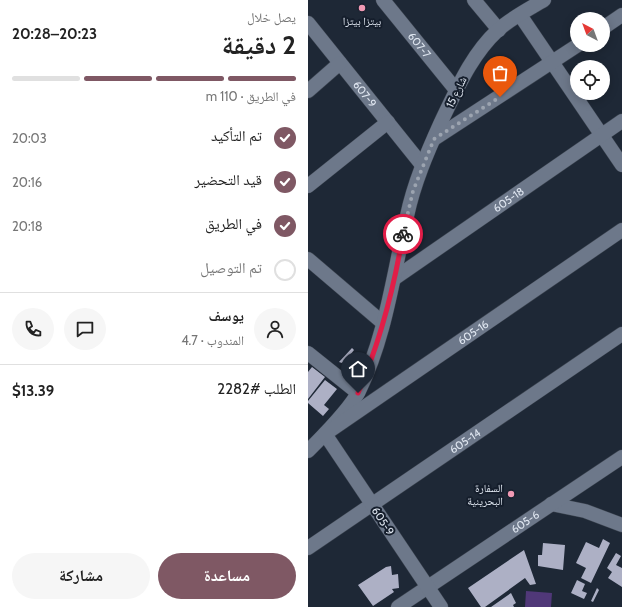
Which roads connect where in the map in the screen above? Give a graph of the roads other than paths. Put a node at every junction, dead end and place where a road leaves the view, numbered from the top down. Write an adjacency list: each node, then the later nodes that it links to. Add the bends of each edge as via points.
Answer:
1 (383, 0): 12 (street, 607-7)
2 (474, 0): 8 (street)
3 (544, 0): 4 (street, شارع 15)
4 (520, 15): 8 (street, شارع 15); 11 (street)
5 (622, 15): 7 (street)
6 (308, 23): 10 (street, 607-9)
7 (610, 23)
8 (499, 30): 12 (street, شارع 15, via 473,59)
9 (570, 51): 11 (street)
10 (340, 63): 13 (street); 15 (street, 607-9)
11 (553, 63): 16 (street); 17 (street)
12 (456, 90): 17 (street, شارع 15)
13 (308, 91)
14 (622, 121): 16 (street, 605-18)
15 (388, 122): 18 (street, 607-9); 20 (street)
16 (602, 135): 19 (street); 23 (street, 605-18)
17 (434, 139): 18 (street, شارع 15)
18 (422, 165): 23 (street, شارع 15, via 406,216)
19 (622, 165)
20 (308, 186)
21 (622, 230): 28 (street, 605-16)
22 (308, 259): 24 (street)
23 (395, 278): 24 (street, شارع 15)
24 (383, 322): 27 (street, شارع 15, via 373,357)
25 (622, 334): 31 (street, 605-14)
26 (308, 353): 27 (street)
27 (358, 393): 28 (street, شارع 15)
28 (325, 434): 29 (street, شارع 15); 31 (street, 605-9)
29 (308, 451)
30 (622, 456): 32 (street, 605-6)
31 (372, 504): 34 (street, 605-14); 35 (street, 605-9)
32 (551, 504): 33 (street, via 585,511); 35 (street, 605-6)
33 (622, 524)
34 (308, 548)
35 (427, 587): 36 (street, 605-6); 37 (street, 605-9)
36 (398, 607)
37 (441, 607)

